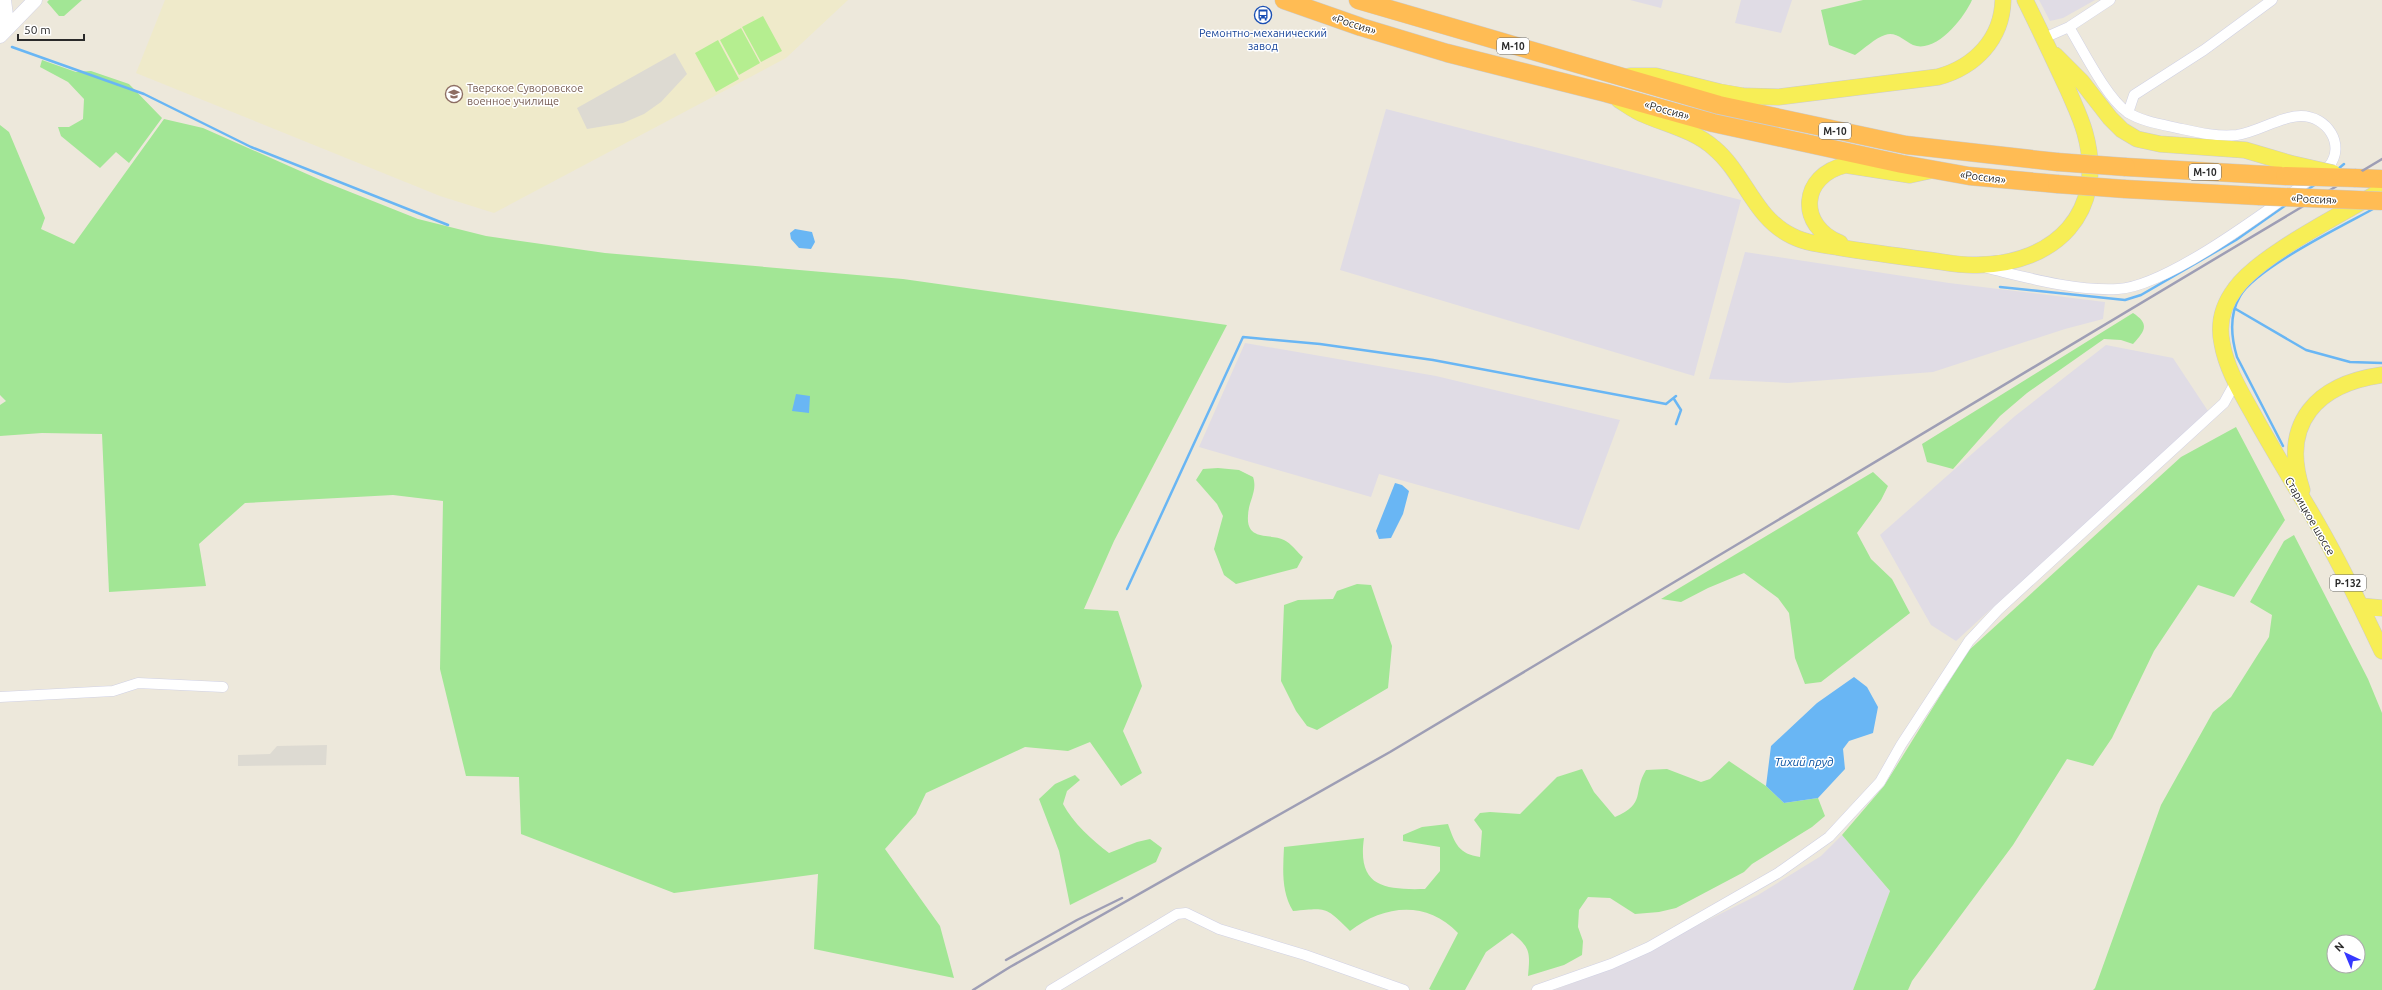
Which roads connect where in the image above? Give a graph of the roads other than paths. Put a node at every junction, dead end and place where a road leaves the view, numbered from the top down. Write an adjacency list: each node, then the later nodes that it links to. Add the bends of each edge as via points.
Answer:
1 (4, 0): 10 (street, via 6,12)
2 (35, 0): 10 (street)
3 (1284, 0): 13 (highway, «Россия» / М-10, via 1447,53)
4 (1358, 0): 12 (highway, «Россия» / М-10)
5 (2003, 0): 12 (main road, via 2000,24 1983,50 1961,69 1938,77 1778,97 1720,92 1656,76)
6 (2025, 0): 11 (main road)
7 (2110, 0): 9 (street)
8 (2272, 0): 14 (street, via 2204,50 2134,95)
9 (2069, 27): 11 (street); 14 (street, via 2113,98)
10 (2, 34)
11 (2047, 45): 15 (main road, via 2082,82 2110,118 2122,130 2137,139 2160,144 2245,150); 23 (main road, via 2085,133 2090,178 2084,203 2068,231 2046,250 2010,262)
12 (1618, 76): 15 (highway, «Россия» / М-10, bridge, via 1719,105 1906,145 2126,167)
13 (1606, 93): 16 (highway, «Россия» / М-10, via 1713,123); 22 (main road, via 1643,115 1710,144 1732,166 1761,211 1775,225 1792,236 1807,242)
14 (2128, 112): 23 (street, via 2177,128 2226,136 2253,131 2296,116 2308,117 2319,121 2328,129 2335,141 2336,153 2329,166 2219,242 2150,281 2136,286 2119,289 2054,283)
15 (2287, 169): 17 (highway, «Россия» / М-10, bridge)
16 (1934, 170): 19 (highway, «Россия» / М-10, bridge, via 2057,184); 22 (main road, via 1910,175 1846,165 1829,170 1817,180 1810,206 1812,219 1819,230 1833,240)
17 (2382, 179)
18 (2382, 190): 25 (main road, Старицкое шоссе, via 2281,250 2245,276 2234,289 2224,311 2220,331 2224,353)
19 (2341, 200): 20 (highway, «Россия» / М-10, bridge); 21 (main road, bridge)
20 (2382, 200)
21 (2382, 206)
22 (1866, 252): 23 (main road)
23 (1976, 265)
24 (2382, 375): 26 (main road, via 2342,384 2324,395 2308,413 2299,434 2295,453 2298,476)
25 (2235, 383): 26 (main road, Старицкое шоссе / Р-132); 34 (street, via 2224,403 1998,610 1969,641 1880,782 1829,837 1778,873 1650,947 1611,964)
26 (2310, 511): 27 (main road, Старицкое шоссе / Р-132)
27 (2361, 606): 28 (main road); 29 (main road, Старицкое шоссе / Р-132)
28 (2382, 608)
29 (2382, 651)
30 (223, 687): 31 (street, via 138,683 113,691)
31 (0, 697)
32 (1051, 990): 33 (street, via 1178,914 1186,913 1219,929 1305,955)
33 (1404, 990)
34 (1537, 990)

